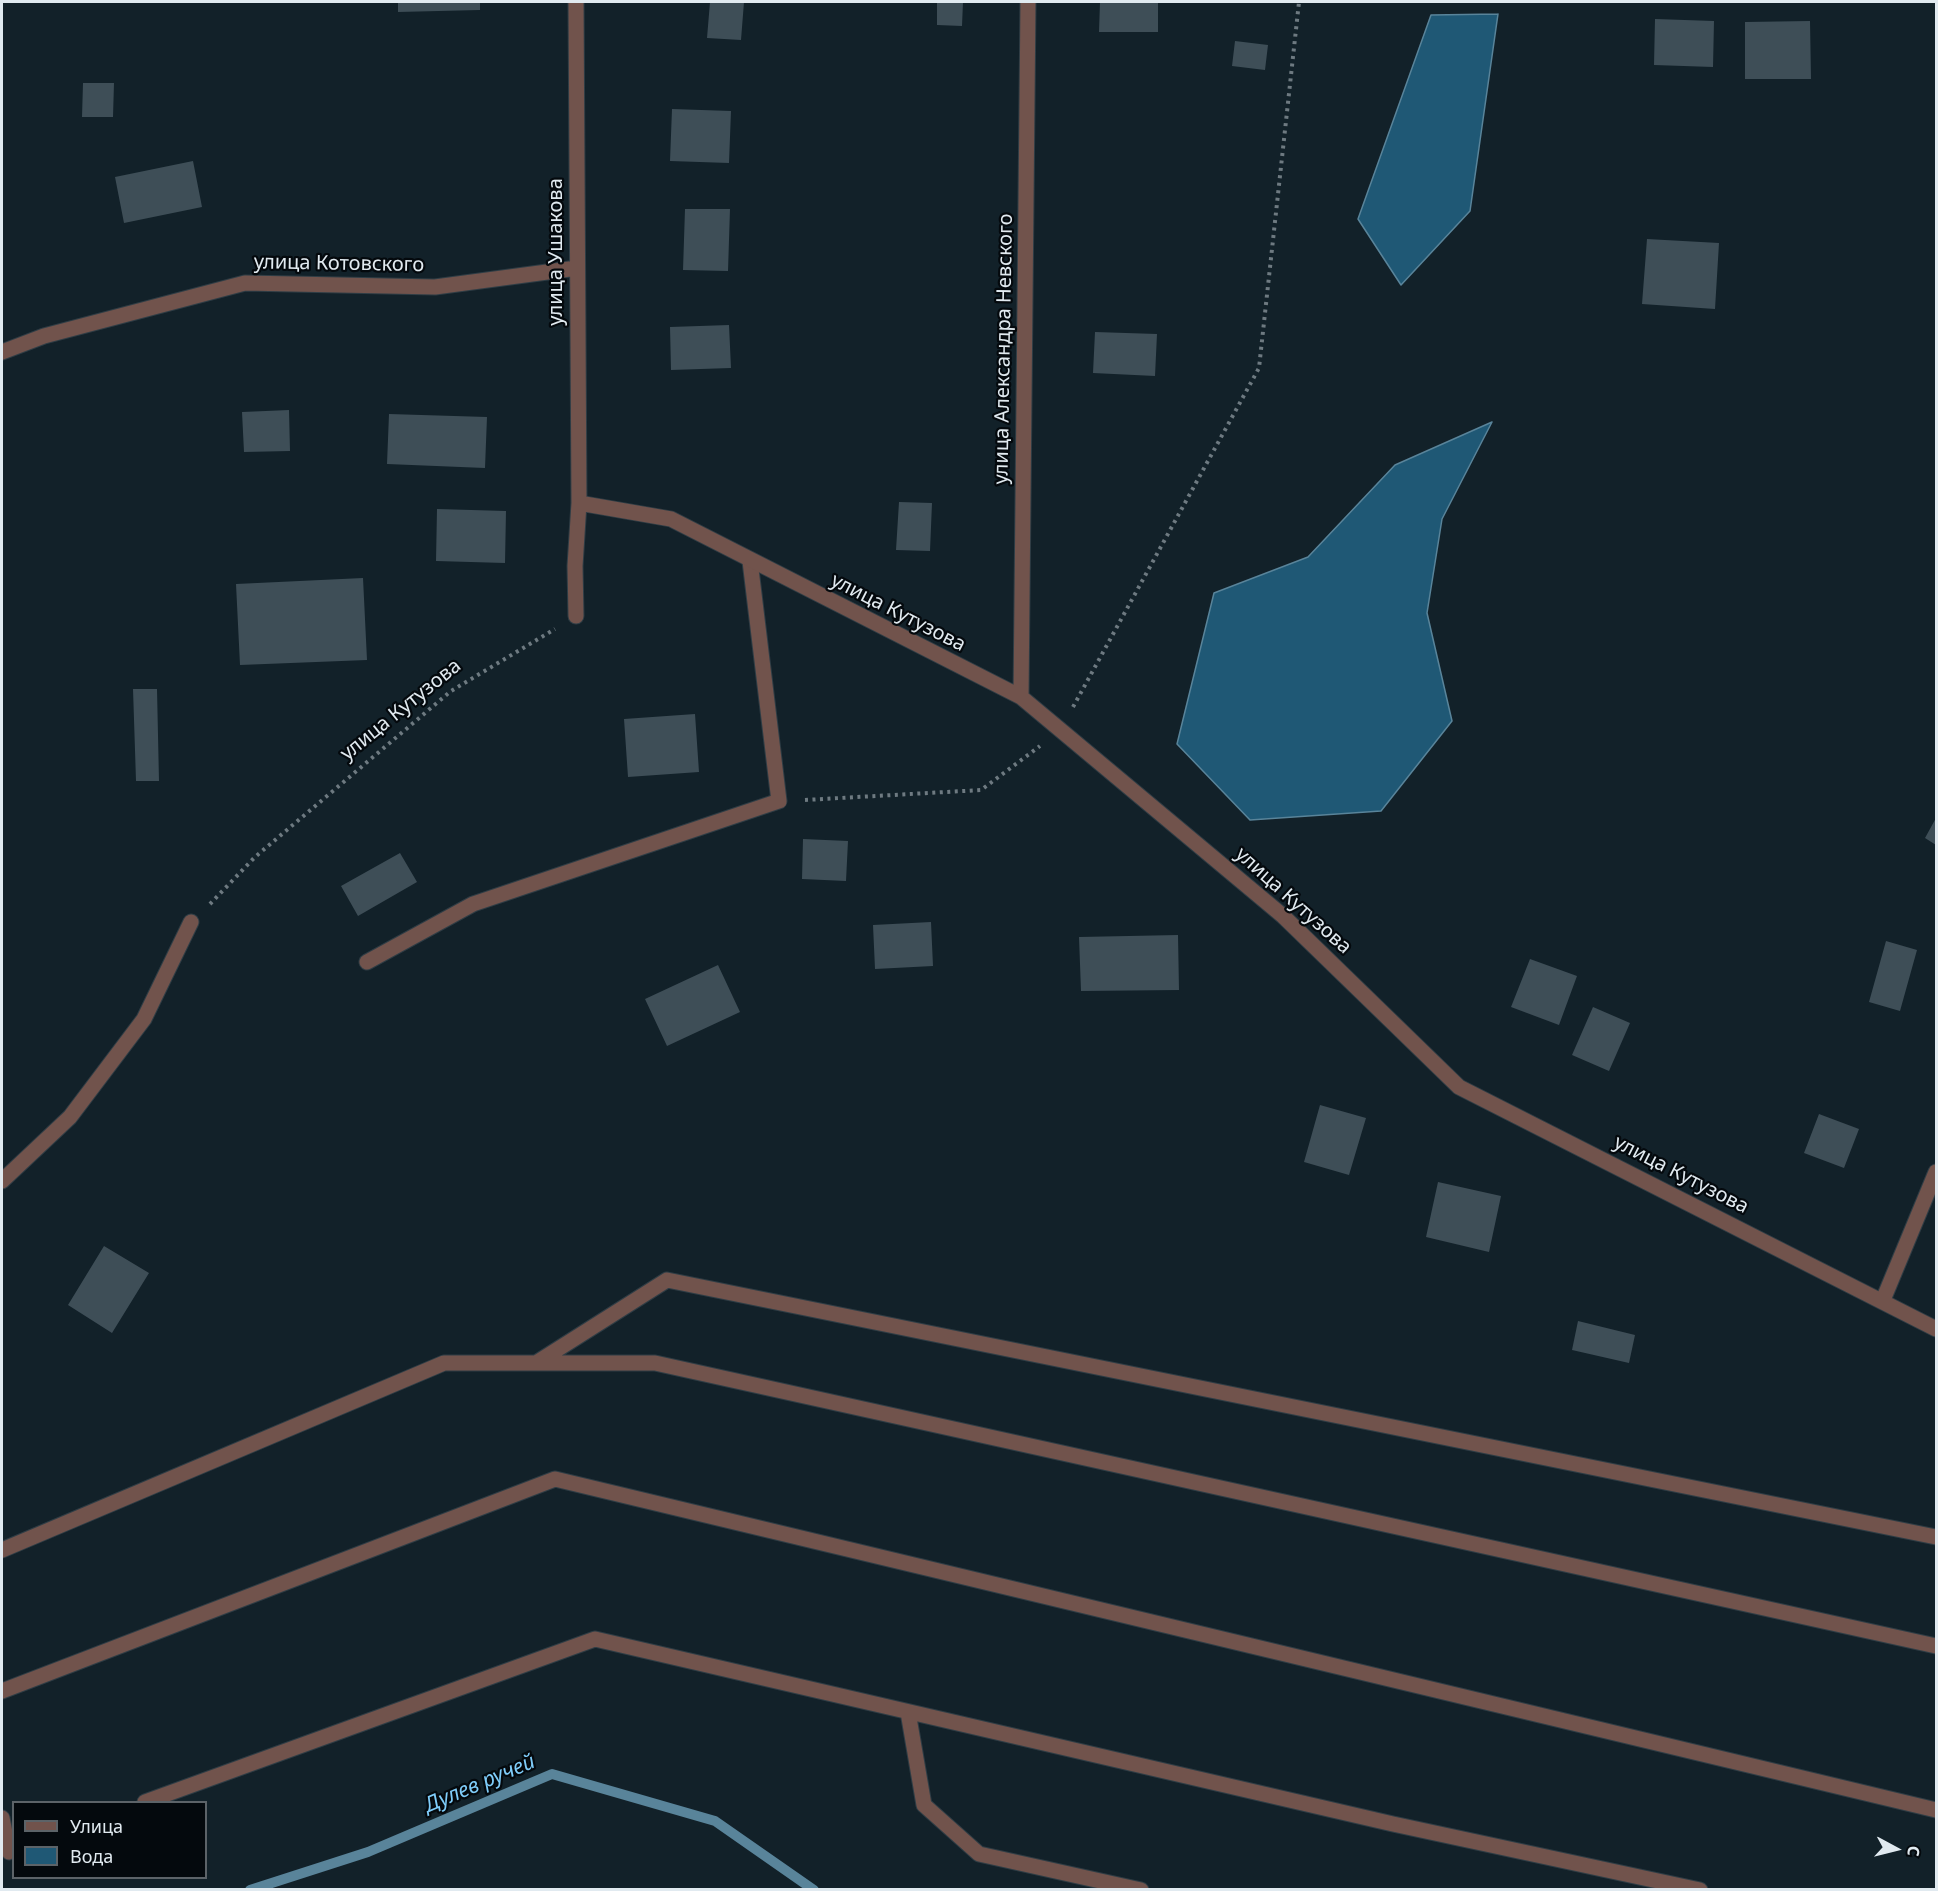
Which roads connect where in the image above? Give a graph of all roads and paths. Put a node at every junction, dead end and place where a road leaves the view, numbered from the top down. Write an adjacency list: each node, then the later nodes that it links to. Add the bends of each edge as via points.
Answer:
1 (576, 2): 4 (street, улица Ушакова)
2 (1028, 2): 9 (street, улица Александра Невского)
3 (1299, 2): 10 (path, via 1259,368)
4 (577, 268): 5 (street, улица Котовского, via 435,287 245,284 44,336); 6 (street, улица Ушакова)
5 (2, 352)
6 (579, 503): 7 (street, улица Кутузова, via 671,519); 8 (street)
7 (750, 561): 9 (street, улица Кутузова); 11 (street)
8 (576, 616): 12 (path, улица Кутузова, via 451,691 255,857)
9 (1021, 697): 10 (street, улица Кутузова)
10 (1060, 731): 11 (path, via 981,790); 16 (street, улица Кутузова, via 1283,916 1459,1087)
11 (779, 801): 13 (street, via 473,904)
12 (191, 922): 15 (street, via 144,1019 70,1116)
13 (367, 962)
14 (1936, 1172): 16 (street)
15 (2, 1181)
16 (1883, 1300): 17 (street, улица Кутузова)
17 (1936, 1329)
18 (536, 1363): 19 (street, via 667,1280); 20 (street, via 444,1363); 21 (street, via 654,1363)
19 (1936, 1537)
20 (2, 1550)
21 (1936, 1646)
22 (2, 1691): 25 (street, via 555,1479)
23 (908, 1712): 24 (street, via 595,1639); 28 (street, via 924,1806 978,1854); 29 (street, via 1381,1822)
24 (150, 1801)
25 (1936, 1810)
26 (2, 1818): 27 (street)
27 (8, 1852)
28 (1141, 1890)
29 (1700, 1890)

